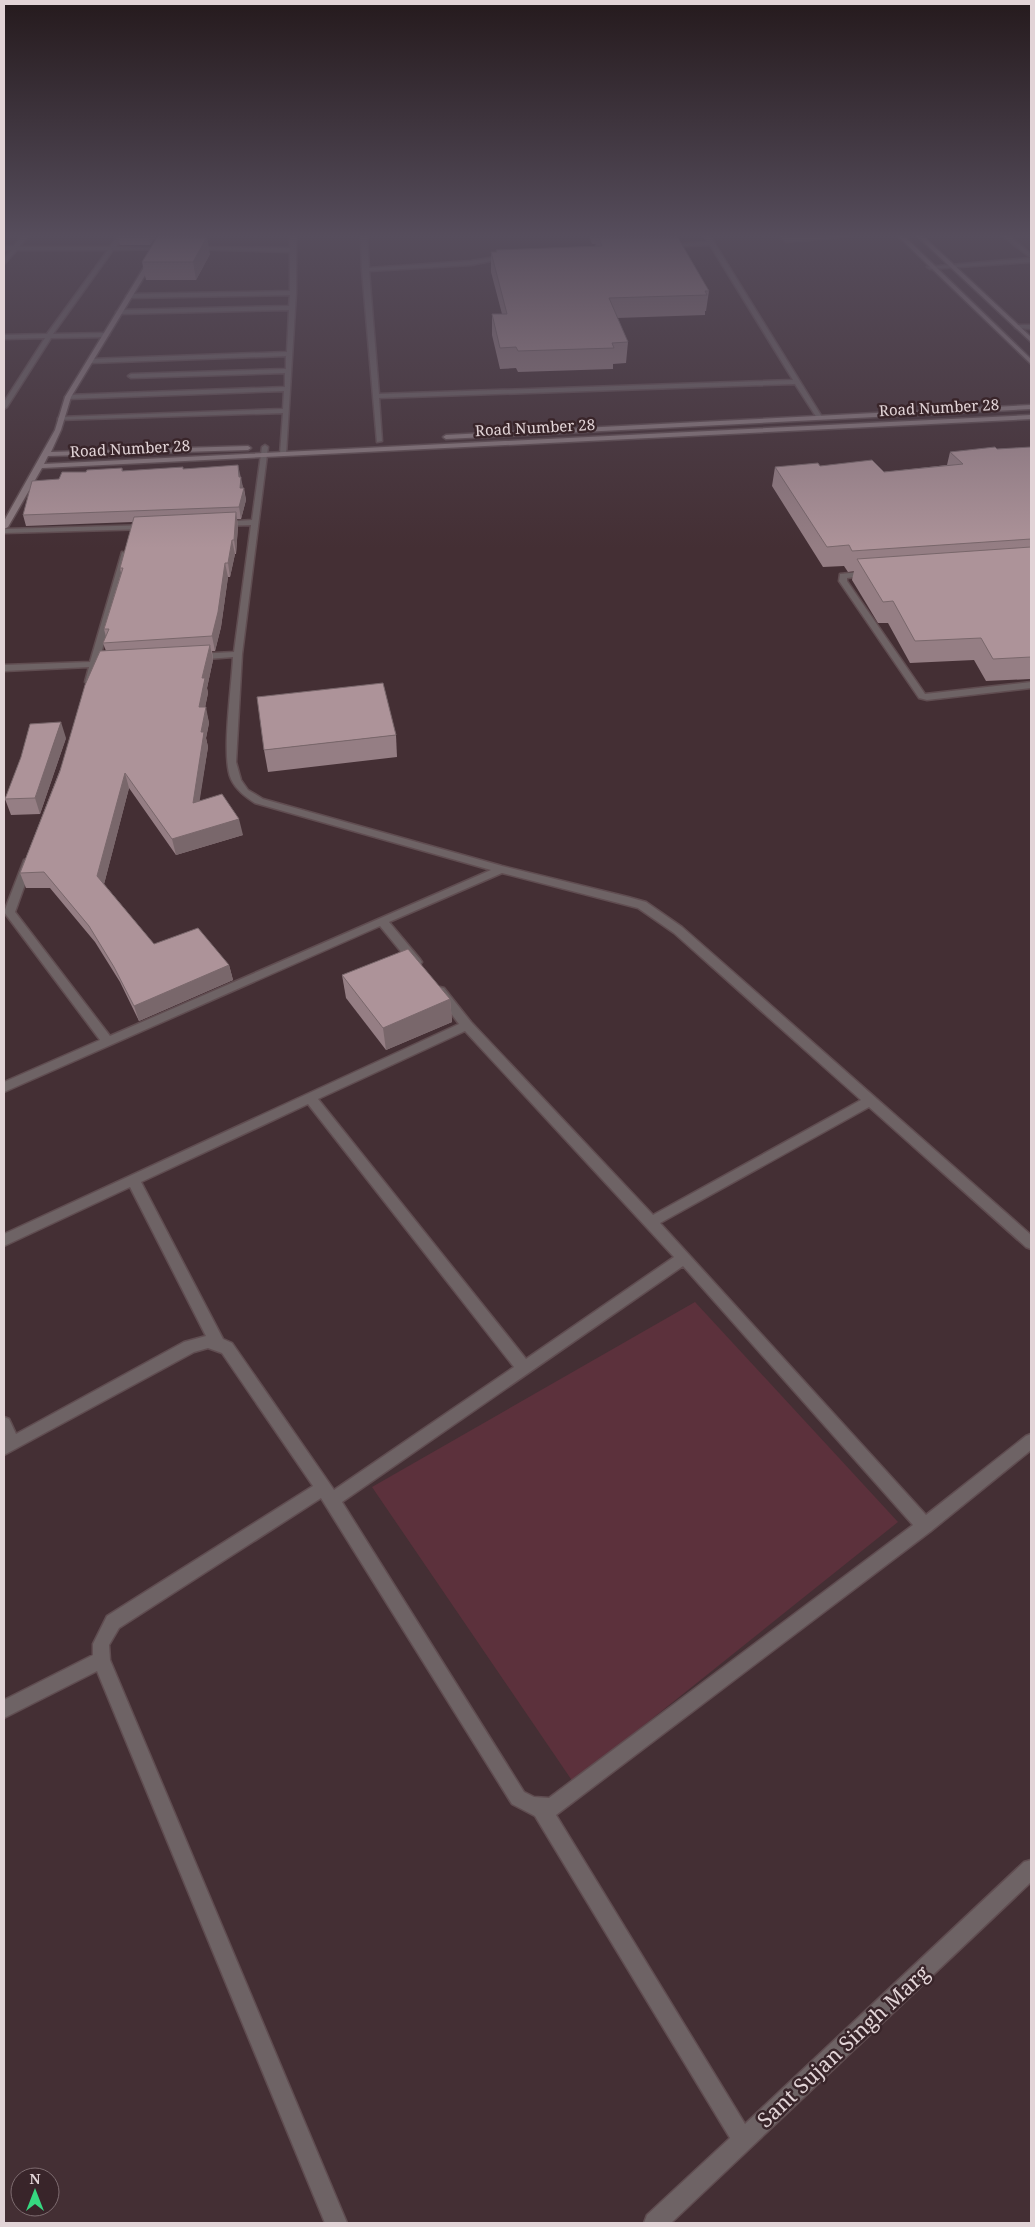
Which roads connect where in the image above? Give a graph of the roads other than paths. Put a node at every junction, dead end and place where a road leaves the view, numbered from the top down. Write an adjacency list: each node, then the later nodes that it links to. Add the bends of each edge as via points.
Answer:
1 (47, 340): 16 (street)
2 (103, 340): 8 (street)
3 (291, 340): 7 (street)
4 (371, 340): 14 (street)
5 (771, 340): 12 (street)
6 (1011, 340): 9 (street)
7 (290, 354): 8 (street); 10 (street)
8 (90, 361): 15 (street)
9 (1031, 362)
10 (289, 371): 11 (street); 13 (street)
11 (132, 376)
12 (797, 382): 14 (street); 19 (street)
13 (288, 389): 15 (street); 18 (street)
14 (375, 396): 23 (street)
15 (68, 397): 21 (street)
16 (4, 407)
17 (1031, 407): 19 (street, Road Number 28)
18 (287, 411): 21 (street); 27 (street)
19 (819, 417): 22 (street, Road Number 28)
20 (1031, 417): 28 (street, Road Number 28)
21 (60, 419): 30 (street)
22 (438, 437)
23 (378, 440): 24 (street); 25 (street); 28 (street)
24 (388, 440)
25 (369, 441)
26 (350, 442): 27 (street, Road Number 28)
27 (285, 446): 29 (street, Road Number 28); 31 (street)
28 (380, 449): 31 (street, Road Number 28)
29 (265, 451): 30 (street, Road Number 28); 31 (street, Road Number 28); 32 (street, Road Number 28); 33 (street)
30 (46, 454): 32 (street)
31 (284, 454)
32 (39, 466): 35 (street)
33 (256, 522): 34 (street); 40 (street)
34 (208, 524)
35 (4, 527)
36 (160, 527): 38 (street)
37 (4, 531): 38 (street)
38 (129, 537): 43 (street)
39 (877, 572): 45 (street, via 848,574 844,581 922,696)
40 (238, 654): 41 (street); 48 (street, via 231,762 236,780 245,792 259,801)
41 (190, 657)
42 (112, 663): 43 (street)
43 (93, 664): 44 (street); 46 (street)
44 (4, 668)
45 (1031, 685)
46 (84, 696)
47 (33, 849): 51 (street, via 9,912)
48 (501, 869): 49 (street); 54 (street, via 624,899 658,915)
49 (382, 921): 50 (street); 51 (street)
50 (467, 1025): 53 (street); 56 (street)
51 (108, 1042): 52 (street)
52 (4, 1087)
53 (310, 1098): 55 (street); 61 (street)
54 (871, 1100): 56 (street); 58 (street)
55 (133, 1180): 57 (street); 60 (street)
56 (651, 1222): 59 (street)
57 (4, 1240)
58 (1031, 1243)
59 (684, 1258): 61 (street); 66 (street)
60 (217, 1342): 64 (street, via 208,1341 189,1347); 65 (street, via 227,1348)
61 (524, 1368): 65 (street)
62 (4, 1424): 64 (street)
63 (1031, 1441): 66 (street)
64 (8, 1446)
65 (328, 1494): 67 (street, via 113,1622 101,1644); 69 (street, via 518,1798 527,1806)
66 (925, 1526): 69 (street, via 552,1807)
67 (101, 1660): 68 (street); 72 (street)
68 (4, 1709)
69 (541, 1808): 71 (street)
70 (1031, 1869): 71 (street, Sant Sujan Singh Marg)
71 (743, 2140): 73 (street, Sant Sujan Singh Marg)
72 (336, 2223)
73 (655, 2223)

